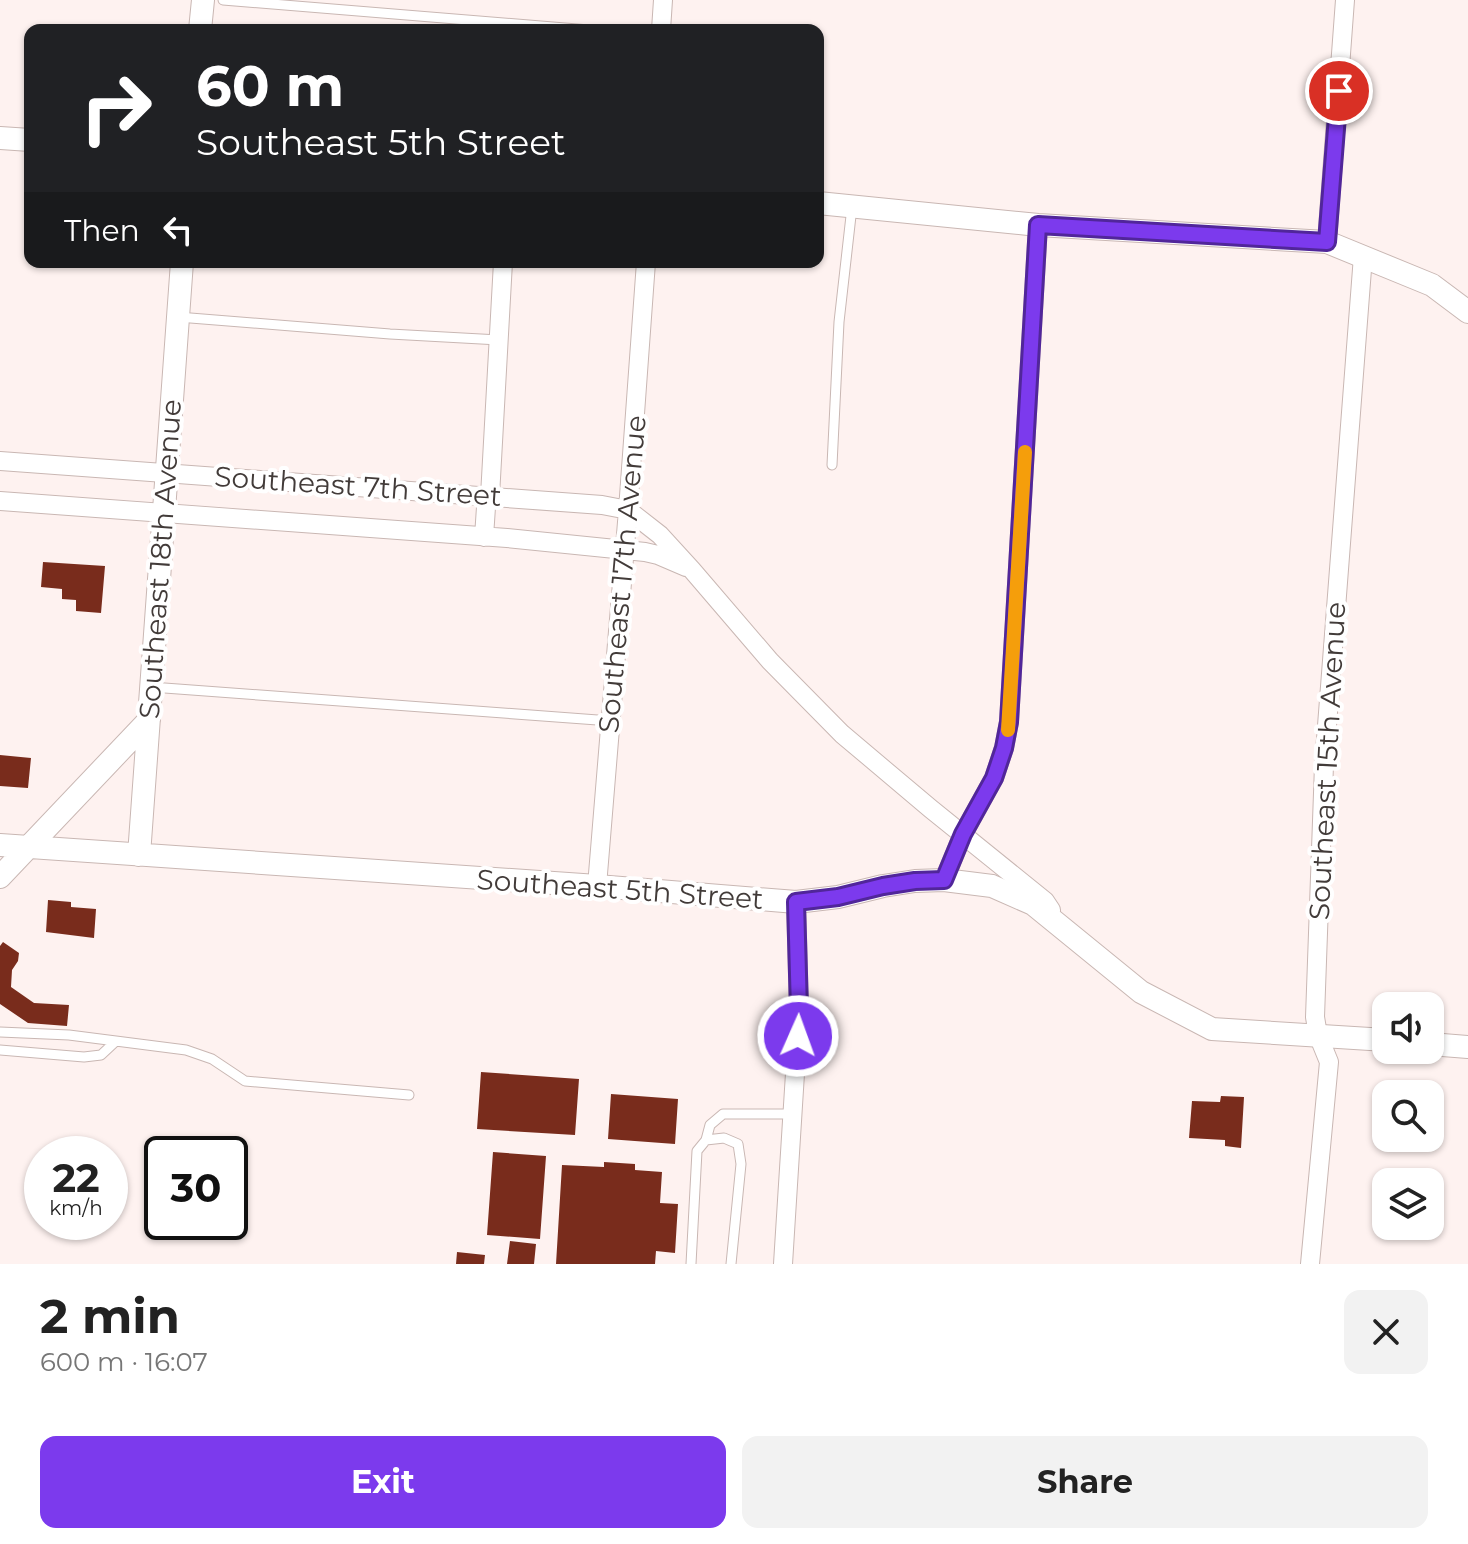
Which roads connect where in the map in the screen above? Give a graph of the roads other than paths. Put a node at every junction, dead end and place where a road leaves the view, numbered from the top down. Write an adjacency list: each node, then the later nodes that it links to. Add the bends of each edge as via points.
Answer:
1 (203, 0): 5 (street)
2 (223, 0): 6 (lane)
3 (663, 0): 7 (street)
4 (1345, 0): 13 (street)
5 (201, 24)
6 (516, 24)
7 (661, 24)
8 (0, 138): 9 (street)
9 (24, 140)
10 (824, 204): 11 (street)
11 (852, 207): 12 (street); 22 (lane, via 839,322)
12 (1038, 225): 13 (street); 34 (street, via 1009,722 994,778)
13 (1327, 242): 14 (street)
14 (1363, 256): 18 (street, via 1432,285); 44 (street, Southeast 15th Avenue, via 1324,765 1315,974)
15 (182, 268): 19 (street, Southeast 18th Avenue)
16 (503, 268): 20 (street)
17 (646, 268): 26 (street, Southeast 17th Avenue)
18 (1468, 312)
19 (178, 317): 20 (lane); 23 (street, Southeast 18th Avenue)
20 (499, 340): 24 (street)
21 (0, 461): 23 (street, Southeast 7th Street)
22 (832, 465)
23 (165, 472): 24 (street, Southeast 7th Street); 27 (street, Southeast 18th Avenue)
24 (490, 496): 26 (street, Southeast 7th Street); 28 (street)
25 (0, 501): 27 (street, Southeast 7th Street)
26 (628, 510): 29 (street, Southeast 17th Avenue); 30 (street, Southeast 7th Street)
27 (163, 512): 28 (street, Southeast 7th Street); 31 (street, Southeast 18th Avenue)
28 (484, 537): 29 (street, Southeast 7th Street)
29 (624, 549): 30 (street, Southeast 7th Street, via 658,555); 33 (street, Southeast 17th Avenue)
30 (692, 570): 34 (street, Southeast 7th Street, via 842,734)
31 (151, 687): 32 (street, Southeast 18th Avenue); 33 (lane)
32 (149, 720): 36 (street); 37 (street, Southeast 18th Avenue)
33 (611, 721): 40 (street, Southeast 17th Avenue)
34 (963, 834): 39 (street); 42 (street, Southeast 7th Street, via 1045,901)
35 (0, 845): 36 (street, Southeast 5th Street)
36 (29, 847): 37 (street, Southeast 5th Street); 38 (street)
37 (139, 855): 40 (street, Southeast 5th Street)
38 (0, 877)
39 (944, 880): 41 (street, Southeast 5th Street); 42 (street, Southeast 5th Street, via 992,886 1033,904)
40 (597, 886): 41 (street, Southeast 5th Street)
41 (796, 902): 51 (street, via 799,1010)
42 (1060, 926): 44 (street, Southeast 5th Street, via 1141,992 1212,1029)
43 (0, 1032): 46 (lane)
44 (1318, 1035): 45 (street, Southeast 5th Street); 56 (street, Southeast 15th Avenue, via 1329,1062)
45 (1372, 1039)
46 (116, 1041): 49 (lane, via 101,1055 84,1057); 50 (lane, via 186,1050 212,1059 245,1081)
47 (1444, 1045): 48 (street)
48 (1468, 1047)
49 (0, 1050)
50 (409, 1095)
51 (793, 1114): 52 (lane, via 723,1114 710,1125); 55 (street)
52 (706, 1140): 53 (lane, via 697,1151); 54 (lane, via 724,1138 738,1144 741,1164)
53 (691, 1264)
54 (731, 1264)
55 (783, 1264)
56 (1310, 1264)

